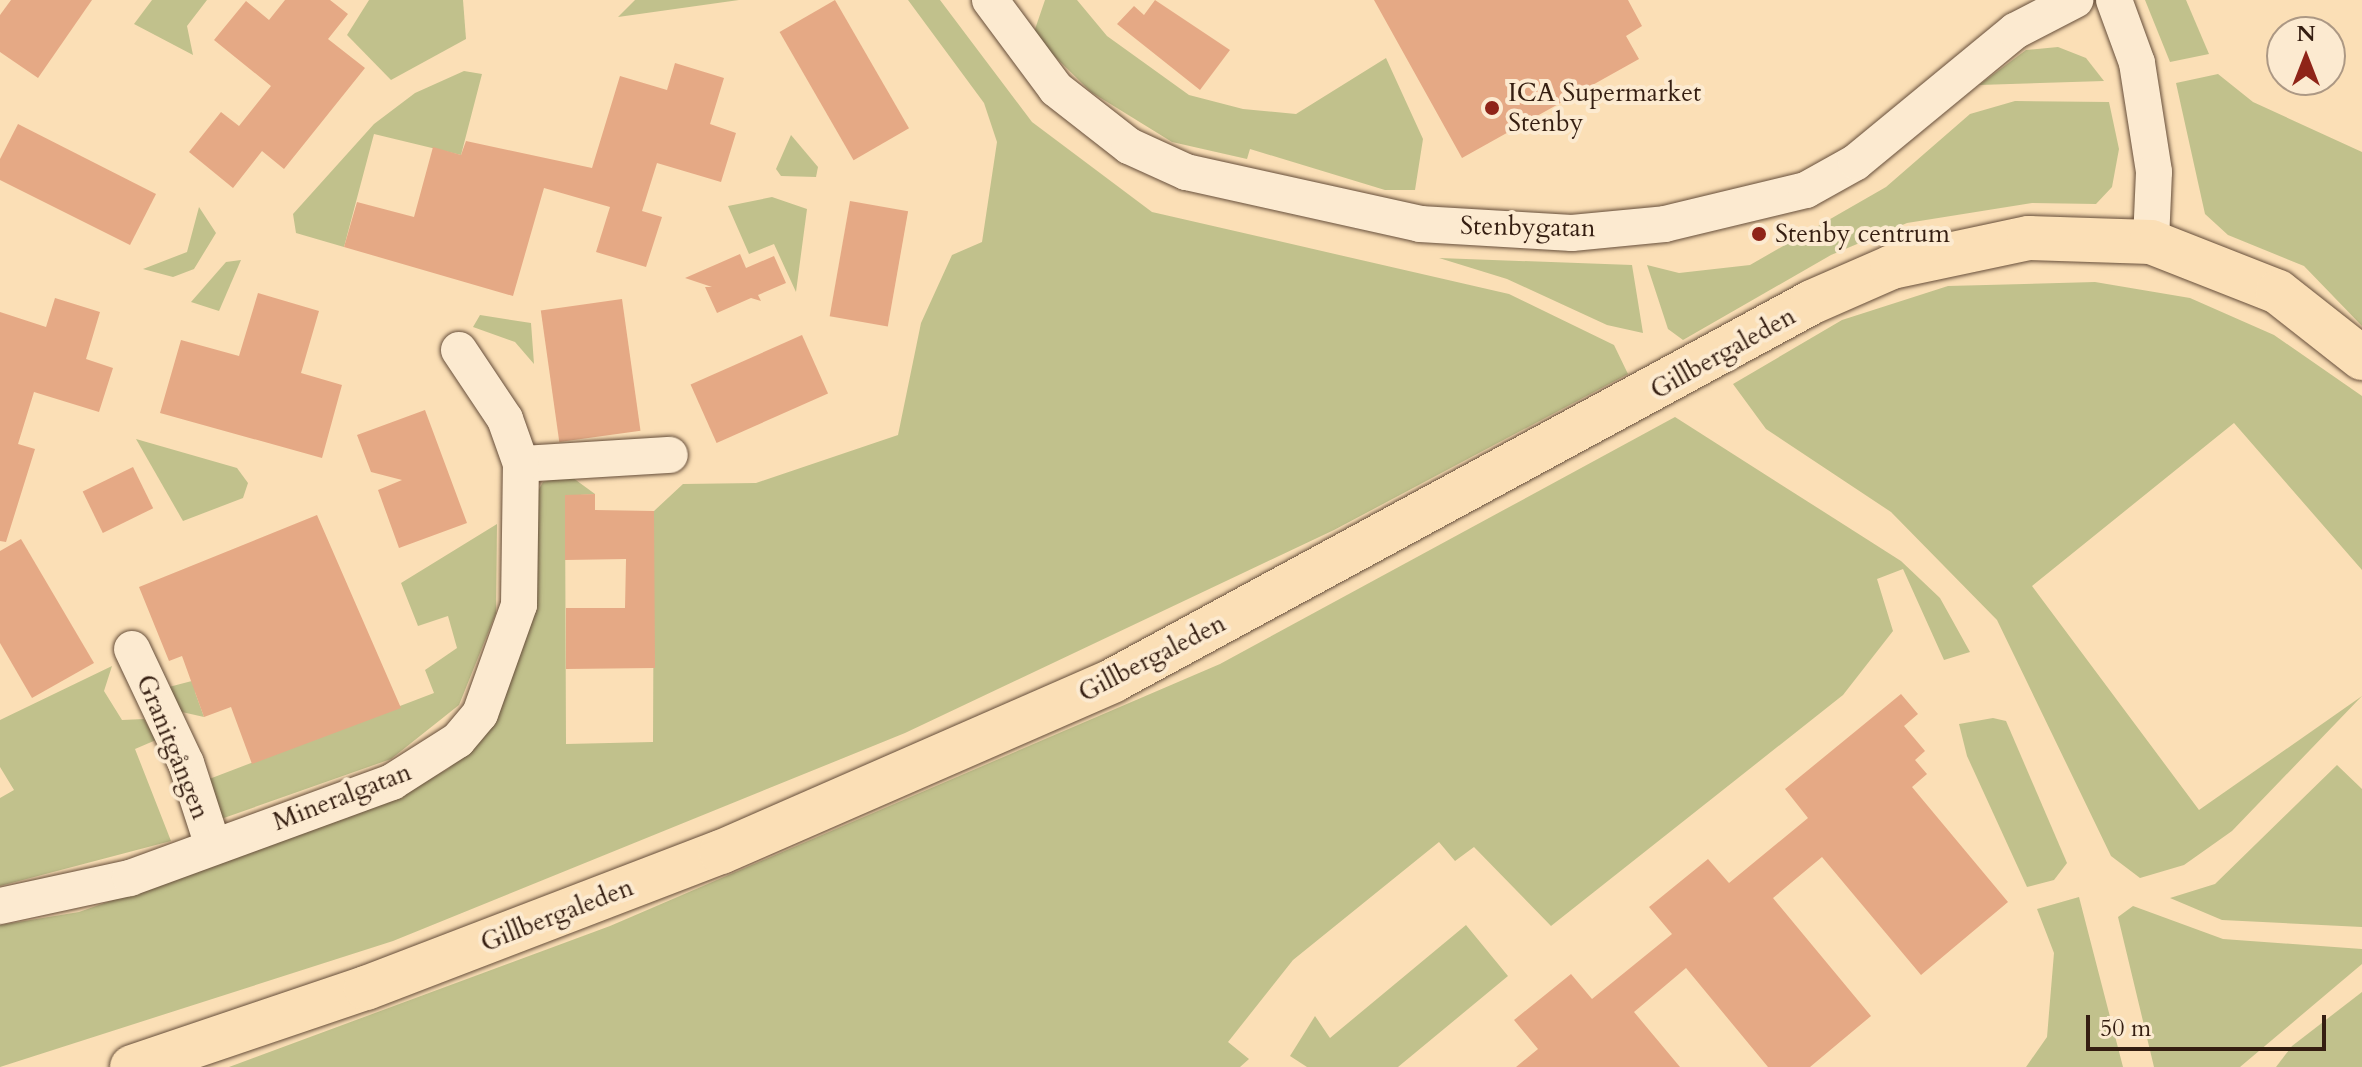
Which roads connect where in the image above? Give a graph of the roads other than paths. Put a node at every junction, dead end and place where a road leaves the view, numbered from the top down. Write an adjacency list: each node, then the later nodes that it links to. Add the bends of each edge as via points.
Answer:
1 (990, 0): 2 (street, Stenbygatan, via 1056,89 1129,146 1186,172 1420,224 1572,233 1665,224 1806,190 1856,162 2015,31)
2 (2075, 0)
3 (2114, 0): 4 (street, via 2137,63 2154,172)
4 (2151, 242): 6 (main road, Gillbergaleden, via 2278,292); 12 (main road, Gillbergaleden, via 2029,238 1936,255 1851,284 1084,694 706,858)
5 (459, 350): 8 (street, Mineralgatan, via 505,419)
6 (2362, 358)
7 (670, 455): 8 (street)
8 (521, 464): 10 (street, Mineralgatan, via 519,605 480,714 458,740 392,782)
9 (132, 649): 10 (street, Granitgången, via 186,763)
10 (213, 846): 11 (street, Mineralgatan, via 130,878)
11 (0, 906)
12 (132, 1067)

